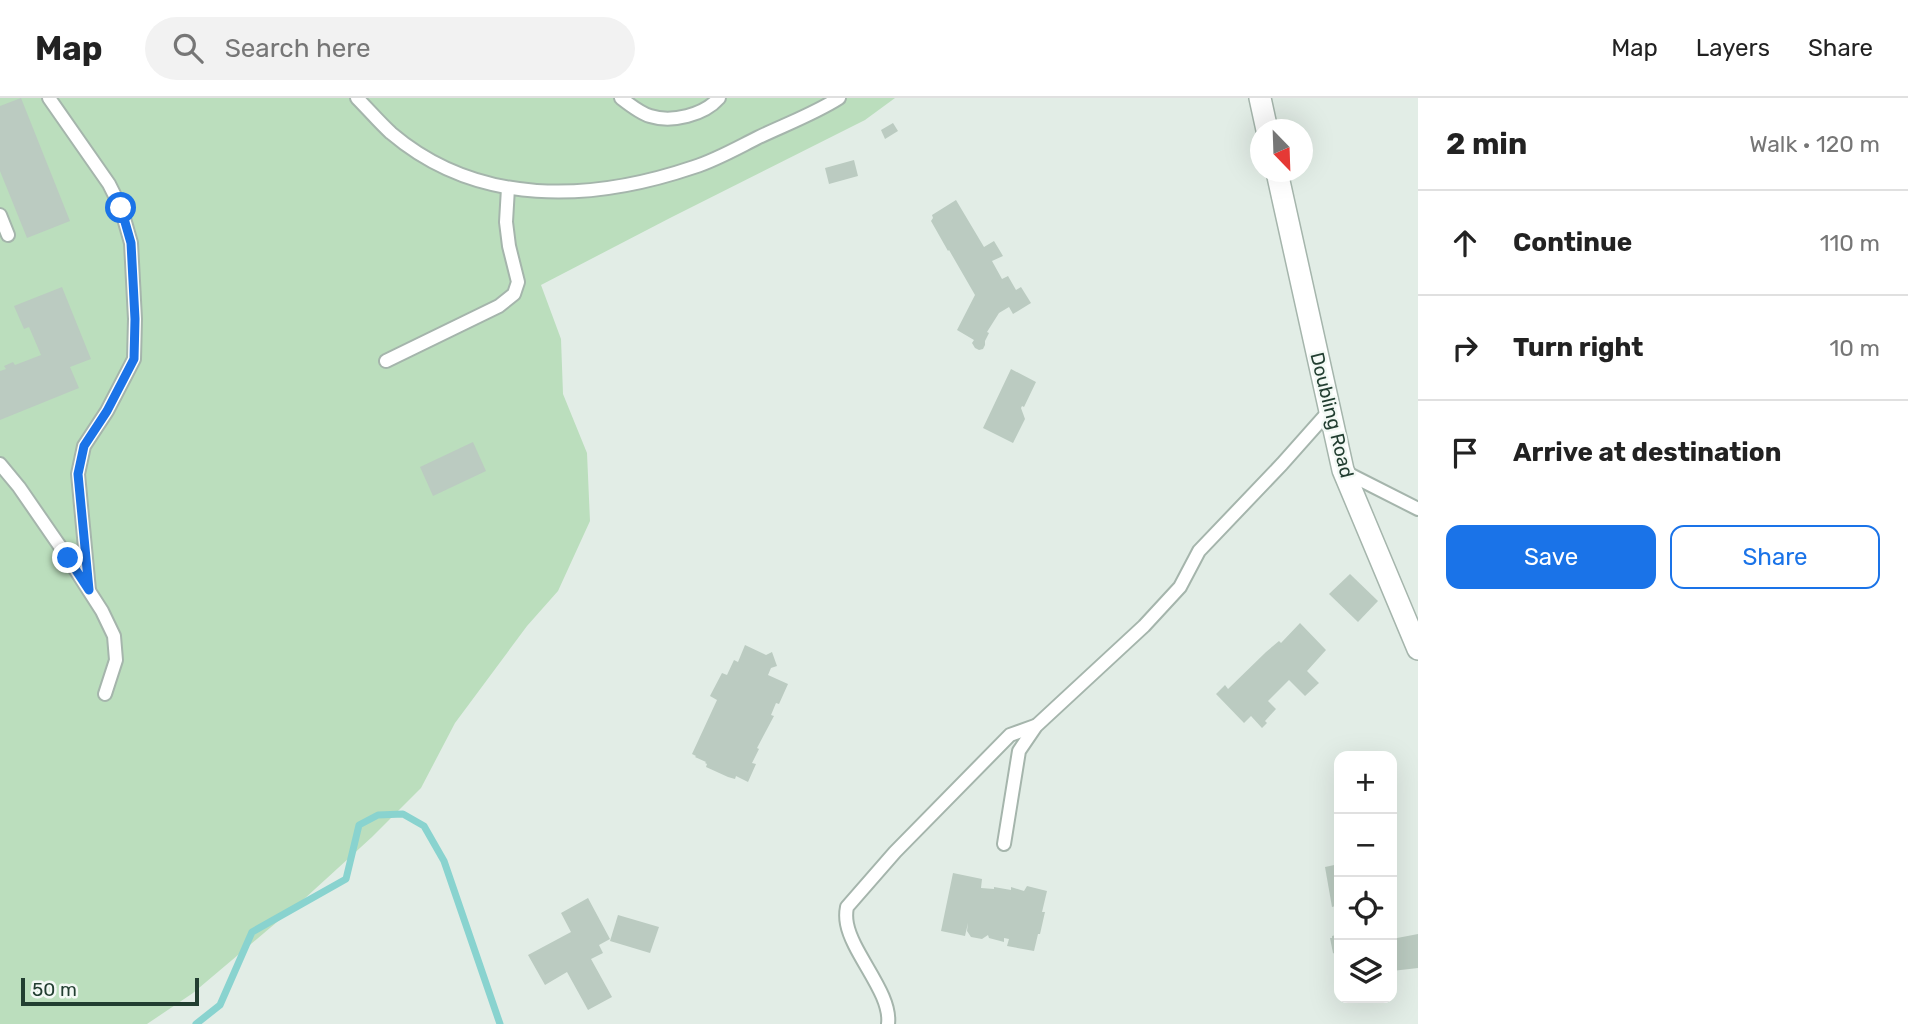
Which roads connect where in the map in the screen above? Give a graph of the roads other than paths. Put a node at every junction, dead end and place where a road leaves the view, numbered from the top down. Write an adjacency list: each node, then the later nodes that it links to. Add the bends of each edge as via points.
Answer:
1 (49, 98): 17 (lane, via 109,184 131,243 134,359 84,446 78,474)
2 (357, 98): 9 (lane, via 391,133 430,160)
3 (621, 98): 4 (lane, via 651,116 674,118 694,114)
4 (719, 98)
5 (839, 98): 9 (lane, via 696,167 612,189)
6 (1260, 98): 7 (street)
7 (1265, 119)
8 (1278, 182): 13 (street, Doubling Road)
9 (508, 188): 12 (lane, via 506,222 518,282 514,294 499,306)
10 (0, 215): 11 (lane)
11 (8, 235)
12 (386, 361)
13 (1330, 410): 15 (street, Doubling Road); 20 (lane, via 1199,551 1180,587)
14 (0, 464): 17 (lane)
15 (1343, 470): 16 (lane); 18 (street, Doubling Road)
16 (1418, 509)
17 (89, 590): 19 (lane, via 114,636 116,660)
18 (1418, 649)
19 (105, 694)
20 (1036, 726): 21 (lane, via 1019,751); 22 (lane, via 1010,735 846,907 846,923 856,948 886,1002)
21 (1004, 844)
22 (888, 1024)

